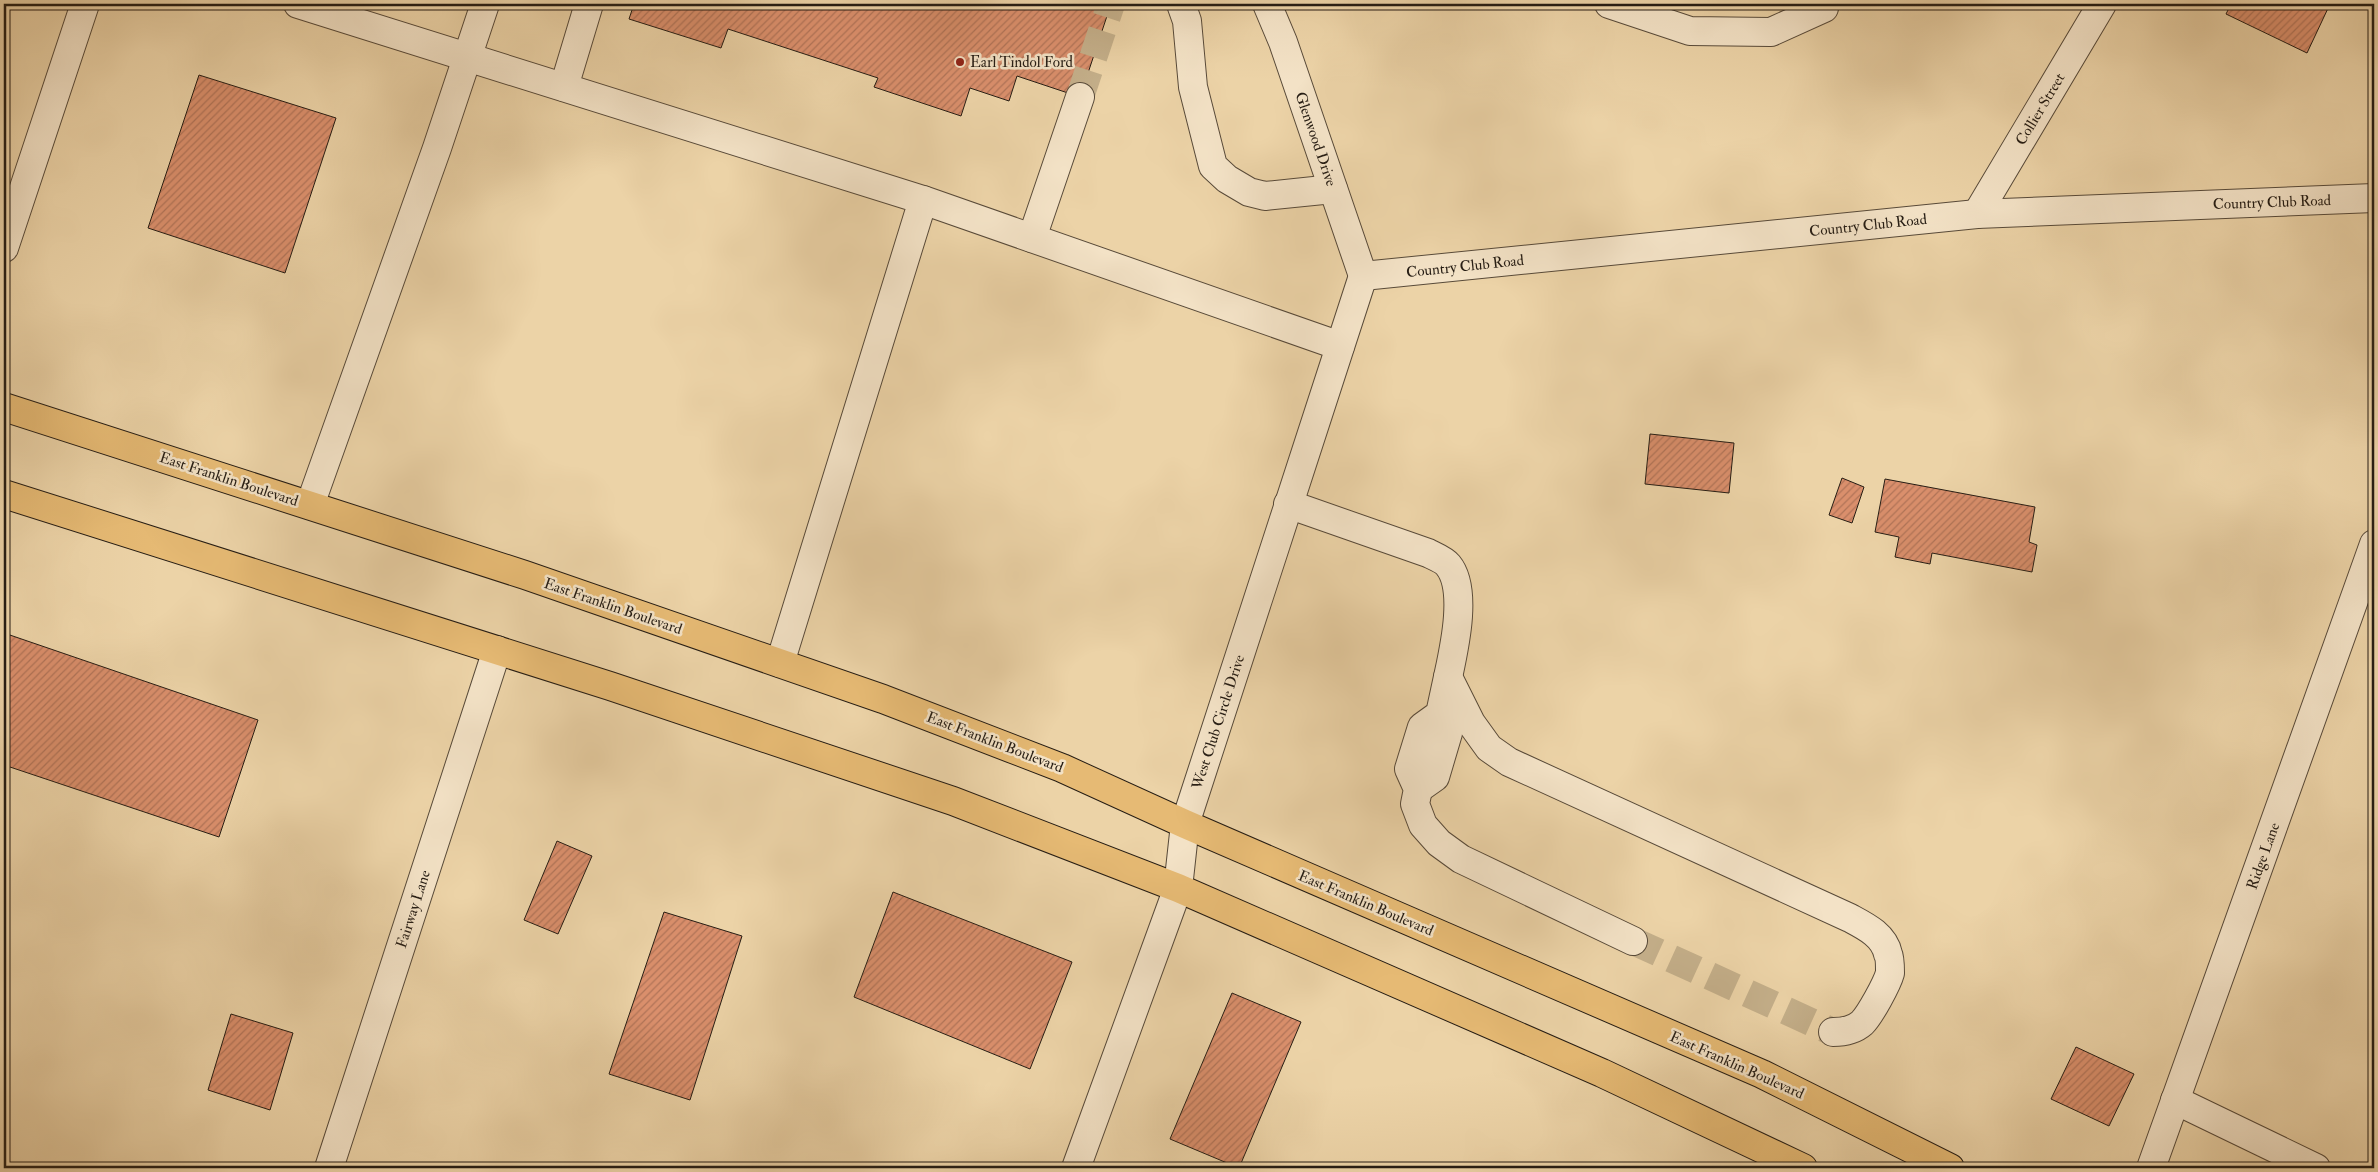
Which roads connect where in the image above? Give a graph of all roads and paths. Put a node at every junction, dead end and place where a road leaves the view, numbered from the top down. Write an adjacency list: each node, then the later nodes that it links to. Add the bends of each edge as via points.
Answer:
1 (85, 4): 18 (street)
2 (298, 4): 10 (street)
3 (485, 4): 10 (street)
4 (589, 4): 11 (street)
5 (1181, 4): 13 (street, via 1187,22 1193,87 1213,166 1226,179 1249,192 1265,196)
6 (1267, 4): 13 (street, Glenwood Drive)
7 (1610, 4): 9 (street, via 1690,31 1772,32)
8 (2102, 4): 16 (street, Collier Street)
9 (1824, 8)
10 (467, 56): 11 (street); 24 (street)
11 (564, 87): 15 (street)
12 (1080, 97): 17 (street)
13 (1333, 189): 19 (street, Glenwood Drive)
14 (2374, 198): 16 (street, Country Club Road)
15 (923, 200): 17 (street); 27 (street)
16 (1977, 214): 19 (street, Country Club Road)
17 (1032, 238): 20 (street)
18 (4, 248)
19 (1363, 276): 20 (street, West Club Circle Drive)
20 (1340, 346): 23 (street, West Club Circle Drive)
21 (4, 407): 24 (main road, East Franklin Boulevard)
22 (4, 494): 26 (main road)
23 (1288, 504): 28 (street, via 1428,553 1448,565 1456,584 1458,631); 29 (street, West Club Circle Drive)
24 (310, 505): 27 (main road, East Franklin Boulevard, via 525,575)
25 (2374, 544): 33 (street, Ridge Lane)
26 (497, 650): 30 (main road, via 953,801); 34 (street, Fairway Lane)
27 (780, 664): 29 (main road, East Franklin Boulevard, via 1062,768)
28 (1448, 677): 31 (street, via 1440,714 1448,733 1435,777 1418,789 1415,804 1423,825 1439,843 1461,858); 32 (street, via 1471,723 1489,748 1509,762 1850,918 1880,938 1888,952 1890,973 1877,999 1861,1024 1846,1032)
29 (1185, 824): 30 (street, West Club Circle Drive); 37 (main road, East Franklin Boulevard, via 1762,1074)
30 (1178, 888): 35 (street, West Club Circle Drive); 36 (main road, via 1602,1073)
31 (1633, 941)
32 (1833, 1032)
33 (2175, 1100): 38 (street, Ridge Lane); 39 (street)
34 (329, 1168)
35 (1076, 1168)
36 (1803, 1168)
37 (1950, 1168)
38 (2151, 1168)
39 (2316, 1168)

